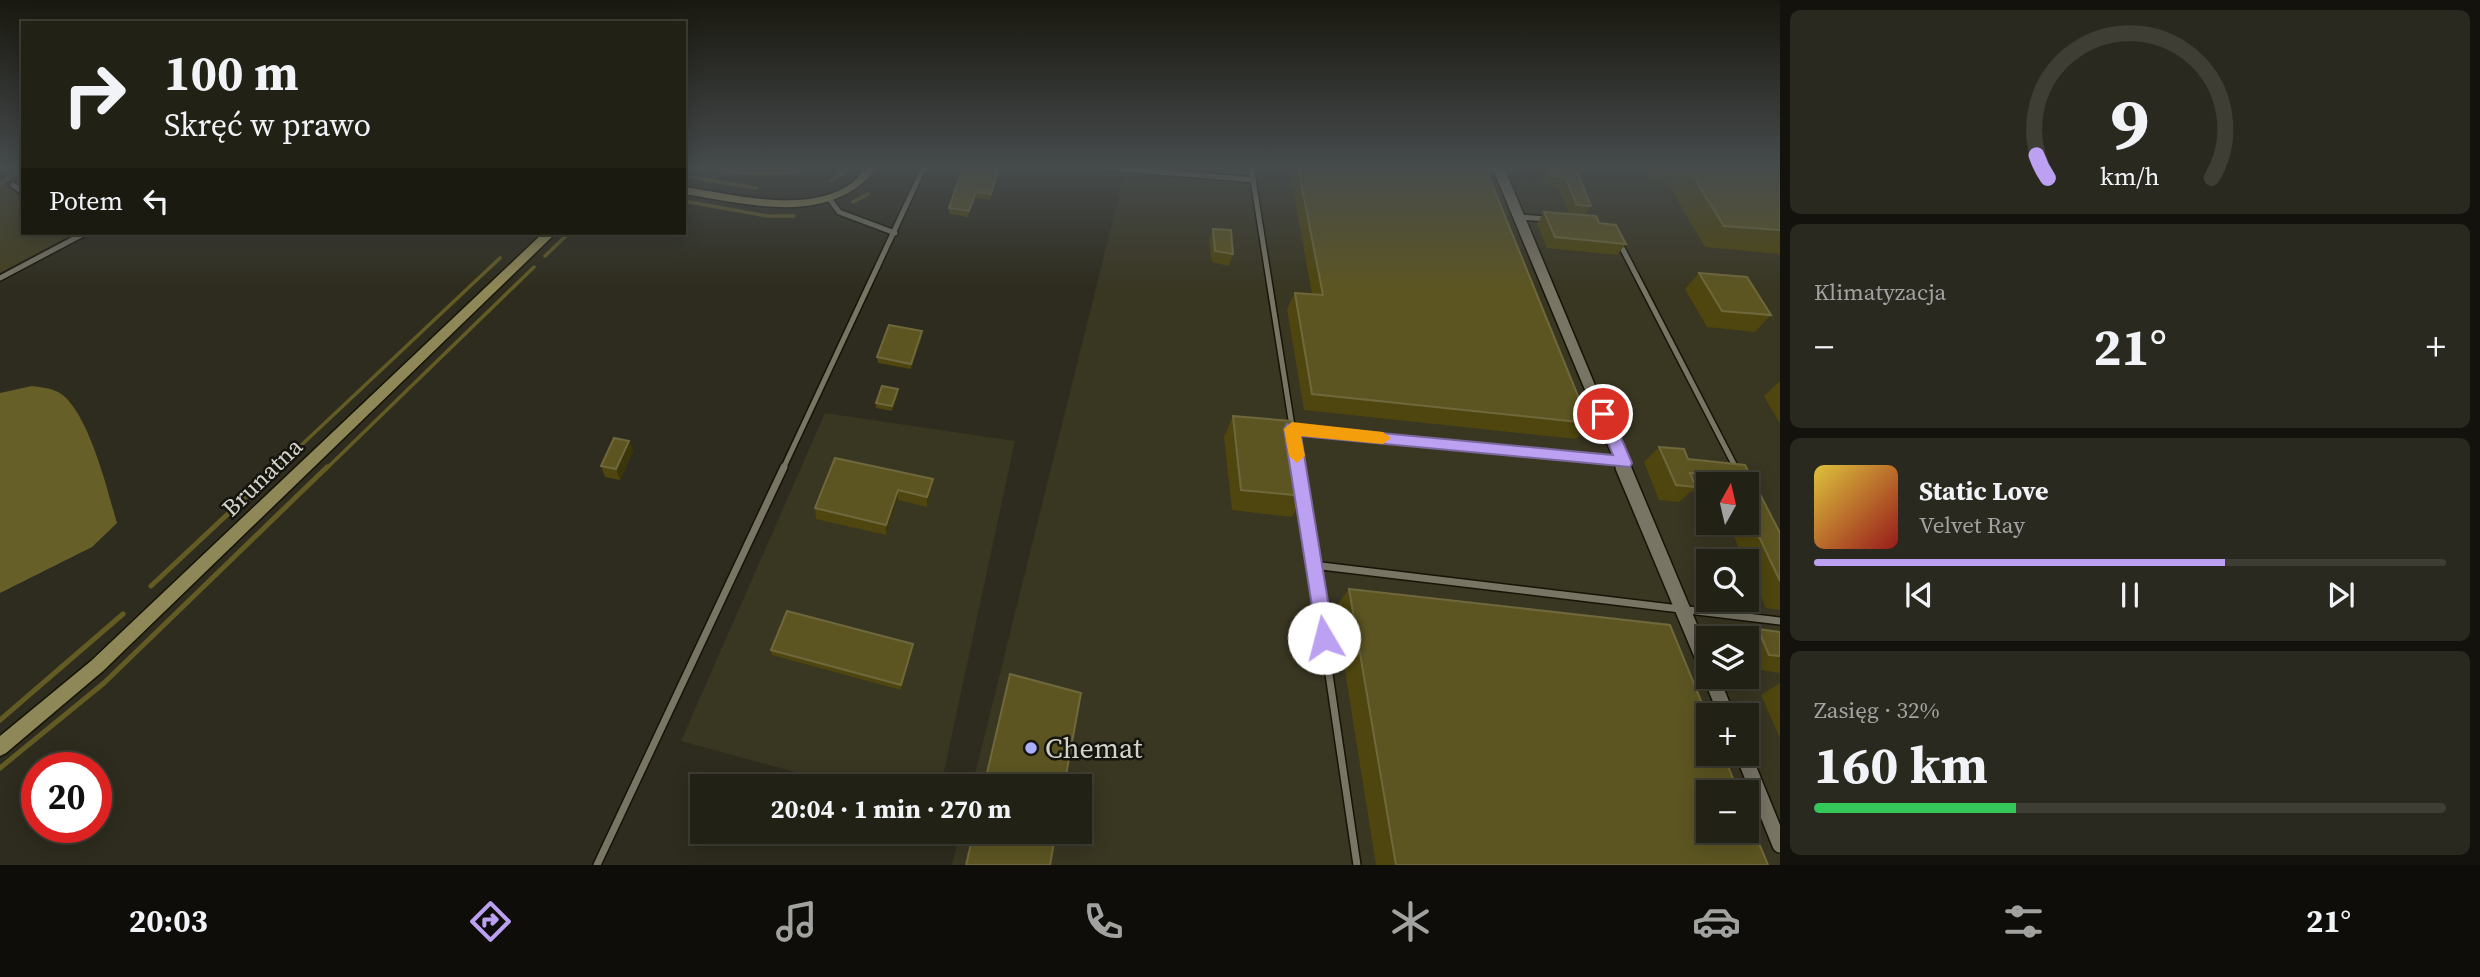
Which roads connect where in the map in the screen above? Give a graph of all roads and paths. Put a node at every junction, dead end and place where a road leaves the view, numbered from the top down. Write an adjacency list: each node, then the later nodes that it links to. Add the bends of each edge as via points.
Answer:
1 (836, 207): 7 (lane)
2 (906, 207): 7 (lane)
3 (1258, 207): 12 (lane)
4 (1516, 207): 5 (street)
5 (1520, 217): 6 (lane); 14 (street)
6 (1559, 220)
7 (895, 233): 24 (lane, via 862,294)
8 (78, 235): 11 (lane)
9 (548, 235): 21 (street, Brunatna, via 97,666)
10 (1617, 236): 15 (lane)
11 (0, 278)
12 (1292, 429): 13 (lane); 14 (lane)
13 (1297, 456)
14 (1624, 463): 18 (street)
15 (1738, 472)
16 (1301, 483): 17 (lane)
17 (1313, 565): 18 (lane); 25 (lane)
18 (1683, 610): 19 (lane); 20 (street)
19 (1780, 621)
20 (1696, 641)
21 (0, 747)
22 (1748, 766): 23 (street)
23 (1780, 845)
24 (597, 865)
25 (1357, 865)

